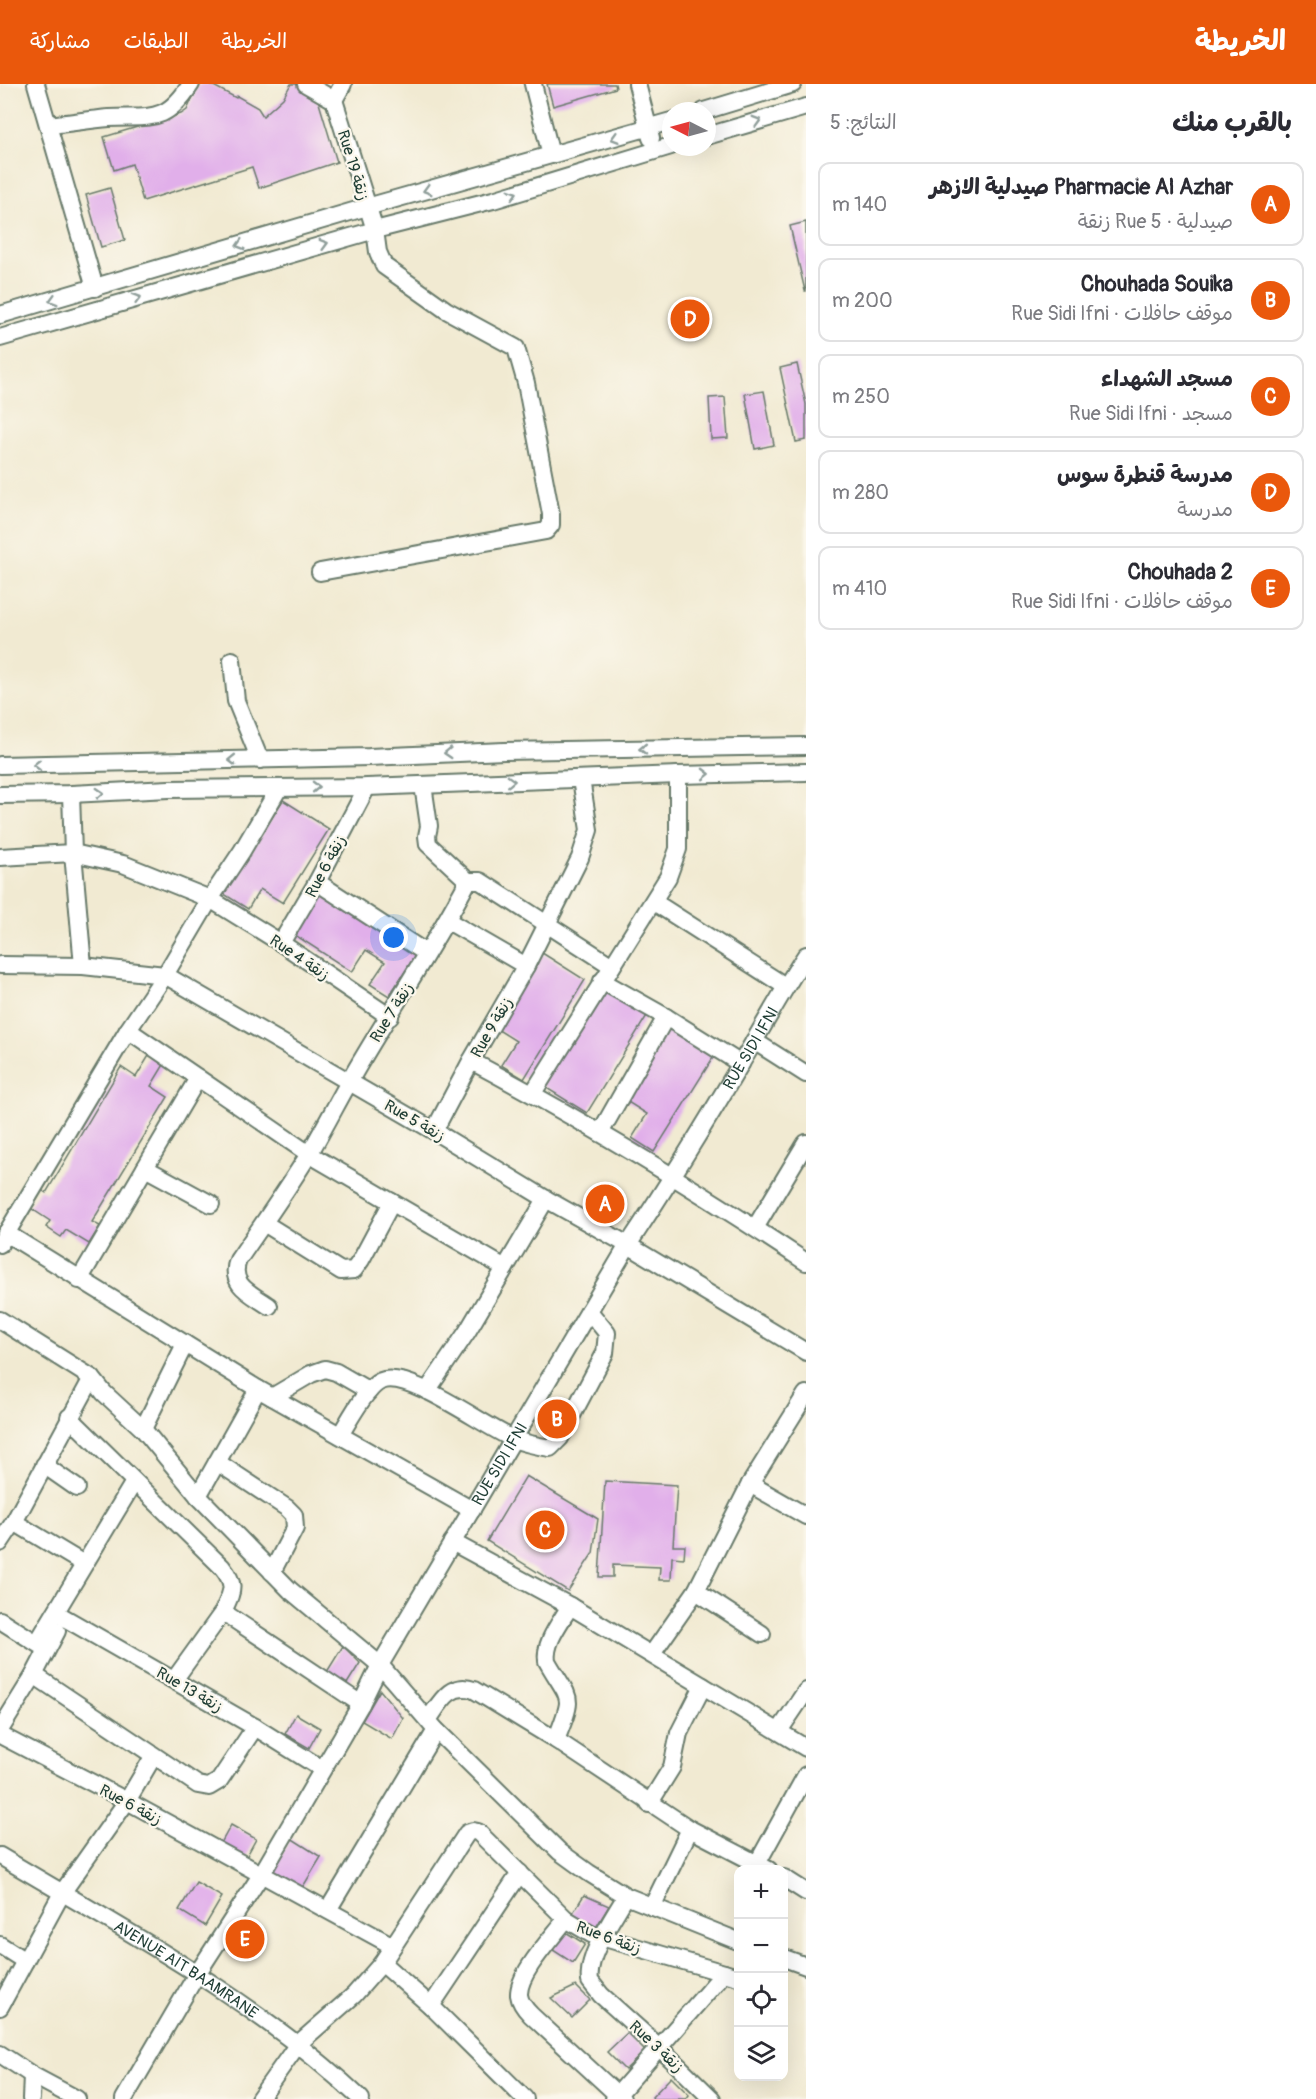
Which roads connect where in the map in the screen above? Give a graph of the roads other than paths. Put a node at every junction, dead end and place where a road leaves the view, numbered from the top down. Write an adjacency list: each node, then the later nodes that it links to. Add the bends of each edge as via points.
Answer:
1 (36, 84): 12 (street)
2 (191, 84): 12 (street, via 177,103 156,116)
3 (306, 84): 8 (street)
4 (343, 84): 8 (street)
5 (533, 84): 17 (street)
6 (637, 84): 13 (street)
7 (783, 85): 9 (street)
8 (334, 100): 18 (street, Rue 19 زنقة)
9 (716, 107)
10 (806, 107): 14 (street, one-way to 10)
11 (662, 124): 13 (street)
12 (48, 125): 20 (street)
13 (648, 128): 16 (street); 17 (street, one-way to 17)
14 (716, 133)
15 (662, 149): 16 (street)
16 (654, 151): 19 (street, one-way to 16, via 494,200)
17 (551, 155): 18 (street, one-way to 18)
18 (367, 207): 19 (street, Rue 19 زنقة); 20 (street, one-way to 20)
19 (375, 230): 22 (street, one-way to 19); 23 (street, Rue 19 زنقة, via 384,266 446,310 516,348 526,382 551,525 546,531)
20 (95, 288): 21 (street, one-way to 21)
21 (0, 315)
22 (0, 338)
23 (320, 572)
24 (232, 660): 26 (street, via 236,701)
25 (806, 746): 26 (street, one-way to 26)
26 (260, 760): 27 (street, one-way to 27)
27 (0, 765)
28 (806, 772): 29 (street, one-way to 28)
29 (678, 775): 30 (street); 41 (street, via 678,849 669,877)
30 (581, 779): 31 (street, one-way to 30); 43 (street, via 588,819 586,842)
31 (423, 785): 32 (street); 38 (street, via 428,844)
32 (367, 787): 33 (street, one-way to 32); 39 (street, Rue 6 زنقة)
33 (279, 788): 35 (street, one-way to 33); 40 (street)
34 (0, 795): 35 (street)
35 (71, 795): 36 (street)
36 (73, 853): 37 (street, Rue 4 زنقة); 40 (street, Rue 4 زنقة, via 123,864); 48 (street)
37 (0, 857)
38 (474, 881): 42 (street, Rue 7 زنقة); 43 (street)
39 (317, 882): 44 (street, Rue 6 زنقة); 45 (street)
40 (210, 899): 44 (street, Rue 4 زنقة); 51 (street)
41 (654, 902): 50 (street); 53 (street)
42 (448, 921): 45 (street, Rue 7 زنقة); 49 (street)
43 (547, 923): 49 (street, Rue 9 زنقة); 50 (street)
44 (281, 944): 54 (street, Rue 4 زنقة)
45 (426, 953): 54 (street, Rue 7 زنقة)
46 (806, 955): 53 (street, RUE SIDI IFNI)
47 (0, 965): 48 (street, Rue 5 زنقة)
48 (83, 966): 51 (street, Rue 5 زنقة)
49 (526, 966): 58 (street, Rue 9 زنقة)
50 (612, 966): 52 (street)
51 (165, 975): 56 (street); 62 (street, Rue 5 زنقة)
52 (602, 981): 55 (street); 63 (street)
53 (785, 986): 57 (street, RUE SIDI IFNI)
54 (390, 1017): 62 (street, Rue 7 زنقة)
55 (666, 1017): 59 (street); 65 (street)
56 (128, 1030): 61 (street); 76 (street)
57 (754, 1041): 59 (street, RUE SIDI IFNI); 60 (street)
58 (471, 1060): 63 (street); 64 (street, Rue 9 زنقة)
59 (741, 1064): 70 (street, RUE SIDI IFNI)
60 (806, 1074)
61 (198, 1078): 67 (street); 68 (street)
62 (348, 1083): 64 (street, Rue 5 زنقة); 67 (street, Rue 7 زنقة)
63 (533, 1094): 65 (street)
64 (434, 1131): 71 (street, Rue 5 زنقة)
65 (600, 1133): 70 (street)
66 (806, 1143): 69 (street)
67 (309, 1154): 72 (street); 74 (street, Rue 7 زنقة)
68 (145, 1168): 73 (street); 80 (street)
69 (800, 1168): 75 (street)
70 (672, 1177): 75 (street); 77 (street, RUE SIDI IFNI)
71 (546, 1199): 77 (street, Rue 5 زنقة); 79 (street)
72 (392, 1202): 74 (street, via 354,1270 341,1271); 79 (street)
73 (211, 1204)
74 (264, 1223): 81 (street, Rue 7 زنقة, via 238,1260 235,1274 243,1288)
75 (755, 1228): 78 (street)
76 (3, 1238): 80 (street)
77 (628, 1245): 82 (street, RUE SIDI IFNI); 85 (street, Rue 5 زنقة)
78 (806, 1262)
79 (505, 1268): 88 (street)
80 (80, 1280): 84 (street)
81 (269, 1306)
82 (589, 1311): 94 (street, RUE SIDI IFNI); 94 (street, via 607,1333 607,1345 560,1438 550,1448)
83 (0, 1320): 86 (street)
84 (185, 1344): 89 (street); 92 (street)
85 (806, 1352)
86 (92, 1378): 91 (street); 92 (street)
87 (369, 1391): 88 (street, via 384,1380 407,1382); 89 (street, via 325,1369); 93 (street)
88 (427, 1391): 94 (street)
89 (265, 1393): 93 (street); 95 (street)
90 (806, 1394): 98 (street)
91 (69, 1417): 96 (street); 97 (street)
92 (143, 1428): 100 (street)
93 (340, 1435): 101 (street)
94 (513, 1439): 101 (street, RUE SIDI IFNI)
95 (217, 1462): 100 (street); 107 (street, via 294,1515 295,1528)
96 (44, 1465): 99 (street); 103 (street)
97 (134, 1482): 106 (street); 110 (street, via 231,1578 233,1590)
98 (750, 1484): 102 (street); 108 (street)
99 (77, 1488)
100 (198, 1496): 107 (street)
101 (472, 1510): 104 (street, RUE SIDI IFNI)
102 (806, 1516)
103 (14, 1522): 105 (street); 106 (street)
104 (452, 1542): 109 (street); 116 (street, RUE SIDI IFNI)
105 (0, 1543)
106 (84, 1564): 111 (street)
107 (272, 1572): 116 (street)
108 (696, 1591): 113 (street); 115 (street)
109 (570, 1606): 115 (street); 126 (street, via 546,1656 568,1695 569,1707)
110 (223, 1611): 118 (street); 121 (street)
111 (60, 1615): 114 (street); 118 (street, Rue 13 زنقة)
112 (0, 1620): 114 (street)
113 (762, 1634)
114 (42, 1646): 117 (street)
115 (652, 1654): 119 (street)
116 (380, 1665): 121 (street, RUE SIDI IFNI); 122 (street)
117 (34, 1675): 125 (street); 128 (street)
118 (174, 1680): 123 (street, Rue 13 زنقة)
119 (703, 1686): 124 (street); 132 (street, via 679,1733 672,1767)
120 (806, 1691): 124 (street)
121 (361, 1704): 129 (street, RUE SIDI IFNI)
122 (432, 1725): 126 (street, via 450,1691 468,1688); 142 (street, via 560,1852); 144 (street)
123 (255, 1727): 128 (street, via 219,1781 208,1787 198,1785); 129 (street, Rue 13 زنقة)
124 (779, 1731): 127 (street)
125 (0, 1732): 131 (street, Rue 6 زنقة)
126 (556, 1740): 132 (street)
127 (806, 1748)
128 (153, 1756): 131 (street)
129 (322, 1768): 138 (street, RUE SIDI IFNI)
130 (806, 1775): 136 (street)
131 (127, 1801): 138 (street, Rue 6 زنقة); 141 (street)
132 (650, 1804): 133 (street)
133 (690, 1829): 135 (street); 143 (street)
134 (0, 1857): 141 (street, AVENUE AIT BAAMRANE)
135 (762, 1865)
136 (764, 1865)
137 (520, 1872): 145 (street, Rue 6 زنقة); 149 (street, Rue 6 زنقة, via 478,1832 467,1833); 156 (street)
138 (261, 1875): 144 (street, Rue 6 زنقة); 154 (street, RUE SIDI IFNI)
139 (788, 1881): 140 (street)
140 (806, 1892)
141 (62, 1893): 151 (street); 154 (street, AVENUE AIT BAAMRANE)
142 (626, 1896): 143 (street); 146 (street)
143 (652, 1907): 147 (street)
144 (328, 1910): 149 (street, Rue 6 زنقة)
145 (566, 1920): 146 (street, Rue 6 زنقة); 163 (street, via 525,1974 519,1994 531,2015)
146 (603, 1938): 155 (street, Rue 6 زنقة); 159 (street, Rue 3 زنقة, via 595,1953 590,1981)
147 (734, 1939)
148 (0, 1945): 151 (street)
149 (393, 1946): 152 (street)
150 (788, 1960): 153 (street)
151 (25, 1961): 157 (street)
152 (382, 1963): 156 (street); 158 (street, via 354,1995)
153 (806, 1966)
154 (198, 1974): 158 (street, AVENUE AIT BAAMRANE); 166 (street, RUE SIDI IFNI)
155 (731, 1975): 159 (street)
156 (431, 2006): 168 (street)
157 (0, 2007)
158 (298, 2044): 162 (street, AVENUE AIT BAAMRANE); 167 (street)
159 (659, 2047): 163 (street); 169 (street, Rue 3 زنقة)
160 (0, 2054): 161 (street)
161 (32, 2075): 164 (street); 165 (street)
162 (357, 2098)
163 (618, 2098)
164 (31, 2099)
165 (77, 2099)
166 (124, 2099)
167 (260, 2099)
168 (525, 2099)
169 (712, 2099)

